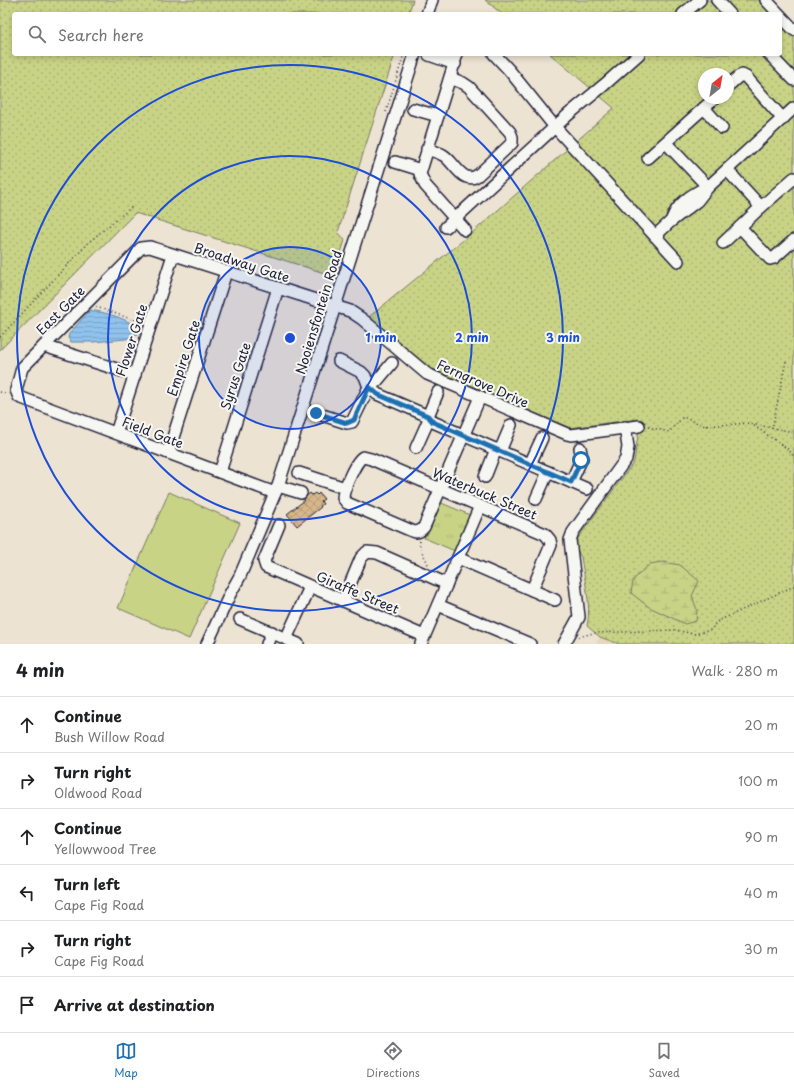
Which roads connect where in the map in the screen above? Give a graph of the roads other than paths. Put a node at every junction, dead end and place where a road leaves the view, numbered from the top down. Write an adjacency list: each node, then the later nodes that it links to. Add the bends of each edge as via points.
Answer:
1 (432, 0): 5 (street)
2 (700, 0): 6 (street)
3 (717, 0): 7 (street)
4 (766, 0): 8 (street)
5 (428, 12)
6 (685, 12)
7 (728, 12)
8 (778, 12)
9 (782, 16): 10 (street)
10 (794, 30)
11 (414, 56): 48 (street, Nooiensfontein Road)
12 (436, 56): 16 (street)
13 (496, 56): 26 (street)
14 (637, 56): 26 (street)
15 (771, 56): 18 (street)
16 (456, 59): 17 (street)
17 (450, 78): 24 (street); 29 (street, via 469,87 510,132 512,143 478,175 471,178 462,175 442,154)
18 (794, 80)
19 (734, 81): 25 (street, via 742,75 746,77)
20 (708, 104): 21 (street)
21 (704, 108): 27 (street); 28 (street)
22 (794, 108): 25 (street)
23 (413, 109): 24 (street)
24 (438, 116): 29 (street)
25 (783, 119): 33 (street)
26 (555, 127): 37 (street); 40 (street)
27 (722, 128)
28 (666, 143): 30 (street); 35 (street)
29 (427, 149): 32 (street)
30 (648, 158)
31 (395, 162): 32 (street)
32 (420, 170): 37 (street, via 422,182)
33 (727, 170): 35 (street); 36 (street)
34 (794, 178): 36 (street)
35 (708, 187): 40 (street, via 698,201)
36 (762, 207): 38 (street)
37 (450, 223): 39 (street)
38 (740, 227): 41 (street, via 770,259); 42 (street)
39 (465, 230)
40 (655, 236): 45 (street)
41 (794, 240)
42 (723, 243)
43 (141, 248): 44 (street, Broadway Gate); 49 (street, East Gate)
44 (173, 255): 46 (street, Broadway Gate); 52 (street, Flower Gate)
45 (678, 261)
46 (226, 272): 47 (street, Broadway Gate); 68 (street, Empire Gate)
47 (278, 288): 48 (street, Broadway Gate); 70 (street, Syrus Gate)
48 (335, 306): 55 (street, Ferngrove Drive, via 357,315 425,373); 78 (street, Nooiensfontein Road)
49 (44, 346): 52 (street); 56 (street, East Gate, via 22,368 16,390)
50 (339, 362): 53 (street, via 361,372)
51 (392, 363): 53 (street)
52 (135, 375): 62 (street, Flower Gate)
53 (369, 387): 57 (street, via 351,422); 58 (street, via 377,394)
54 (438, 392): 58 (street)
55 (480, 397): 61 (street, Ferngrove Drive, via 569,435); 63 (street)
56 (21, 398): 62 (street, Field Gate)
57 (316, 413)
58 (428, 417): 63 (street, via 433,422); 65 (street)
59 (511, 425): 67 (street)
60 (639, 426): 61 (street, Ferngrove Drive)
61 (625, 427): 101 (street, via 628,447 626,459 573,532 570,540 579,618)
62 (116, 433): 68 (street, Field Gate)
63 (463, 436): 67 (street); 76 (street)
64 (542, 438): 69 (street)
65 (416, 448)
66 (580, 448): 74 (street, via 582,458)
67 (498, 450): 69 (street); 73 (street)
68 (168, 453): 70 (street, Field Gate)
69 (530, 464): 71 (street)
70 (220, 472): 78 (street, Field Gate)
71 (548, 472): 74 (street); 80 (street)
72 (299, 473): 75 (street)
73 (485, 477)
74 (571, 482): 77 (street)
75 (345, 488): 76 (street, Waterbuck Street, via 358,460 363,457); 76 (street, via 343,498 347,503 412,531 419,531 424,527)
76 (440, 489): 81 (street, Waterbuck Street)
77 (587, 489)
78 (277, 490): 79 (street, Field Gate); 84 (street, Nooiensfontein Road)
79 (300, 493)
80 (536, 499)
81 (480, 506): 83 (street); 87 (street, Waterbuck Street, via 550,538 550,547)
82 (280, 525): 86 (street, Giraffe Street, via 264,563 267,568)
83 (458, 558): 85 (street); 87 (street)
84 (240, 576): 96 (street, Nooiensfontein Road); 97 (street, Nooiensfontein Road)
85 (447, 584): 89 (street, via 377,553 368,552 362,558); 90 (street)
86 (310, 587): 89 (street, Giraffe Street); 93 (street)
87 (532, 590): 88 (street)
88 (555, 600)
89 (344, 601): 94 (street, Giraffe Street)
90 (438, 605): 94 (street); 95 (street)
91 (240, 619): 92 (street)
92 (272, 632): 93 (street); 98 (street)
93 (286, 639): 99 (street)
94 (423, 640)
95 (518, 642): 100 (street)
96 (207, 644)
97 (215, 644)
98 (267, 644)
99 (298, 644)
100 (530, 644)
101 (564, 644)

